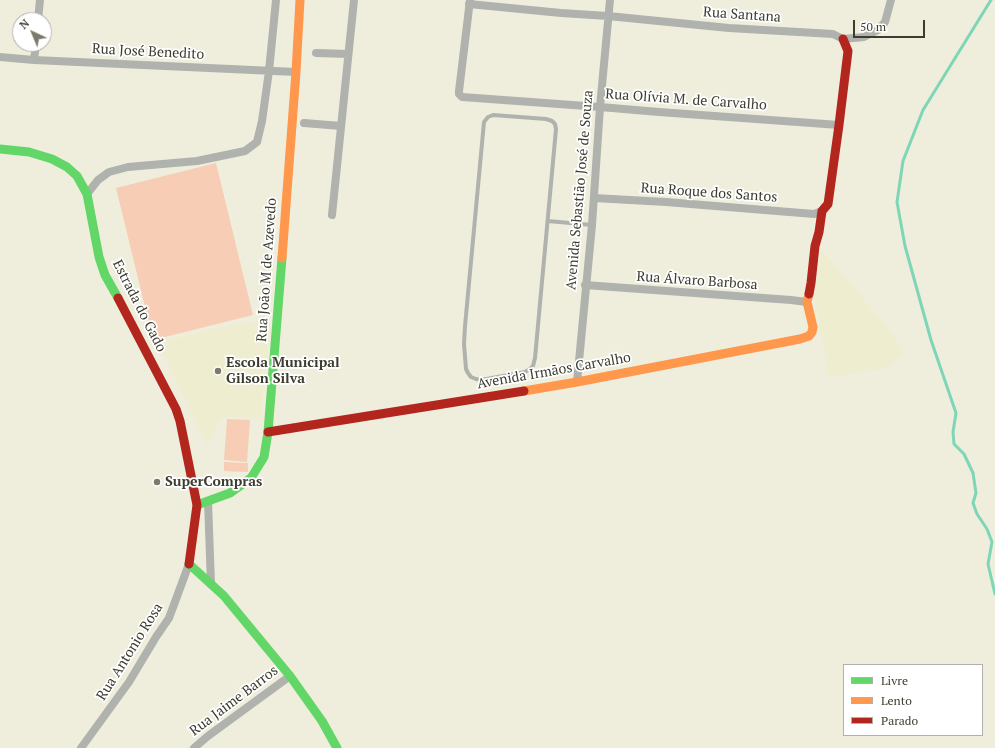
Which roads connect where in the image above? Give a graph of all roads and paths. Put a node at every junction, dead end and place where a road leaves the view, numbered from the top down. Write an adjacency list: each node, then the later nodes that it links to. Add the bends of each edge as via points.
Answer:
1 (40, 0): 8 (street)
2 (276, 0): 16 (street)
3 (300, 0): 17 (street, Rua João M de Azevedo)
4 (354, 0): 13 (street)
5 (610, 0): 9 (street, Avenida Sebastião José de Souza)
6 (891, 0): 10 (street, via 885,22 878,30 864,37)
7 (469, 2): 9 (street, Rua Santana); 18 (street, Rua Olívia M. de Carvalho, via 460,96)
8 (39, 12)
9 (608, 16): 10 (street, Rua Santana, via 729,28 833,34); 18 (street, Avenida Sebastião José de Souza)
10 (843, 40): 20 (street, via 848,51)
11 (35, 52): 15 (street)
12 (316, 53): 13 (street)
13 (348, 54): 21 (street)
14 (0, 57): 15 (street, Rua José Benedito)
15 (34, 60): 16 (street, Rua José Benedito)
16 (269, 71): 17 (street, Rua José Benedito); 23 (street, via 257,142 245,152 197,161 128,167 109,172 98,180)
17 (296, 72): 32 (street, Rua João M de Azevedo)
18 (600, 107): 20 (street, Rua Olívia M. de Carvalho); 24 (street, Avenida Sebastião José de Souza)
19 (304, 123): 21 (street)
20 (839, 124): 25 (street, via 828,204)
21 (341, 126): 26 (street)
22 (0, 149): 23 (street, Estrada do Gado, via 29,152 52,159 77,176)
23 (87, 194): 34 (street, Estrada do Gado, via 97,250 105,275 176,409)
24 (594, 198): 25 (street, Rua Roque dos Santos, via 814,214); 28 (street, Avenida Sebastião José de Souza)
25 (822, 211): 30 (street)
26 (332, 215)
27 (548, 221): 27 (lane, via 555,124 546,119 493,115 488,117 484,122 465,319 466,369 476,379 525,372 533,366); 28 (lane)
28 (592, 225): 29 (street, Avenida Sebastião José de Souza)
29 (585, 285): 30 (street, Rua Álvaro Barbosa); 31 (street, Avenida Sebastião José de Souza)
30 (807, 302): 31 (street, Avenida Irmãos Carvalho, via 813,327 809,336)
31 (577, 382): 32 (street, Avenida Irmãos Carvalho)
32 (268, 432): 33 (street, Rua João M de Azevedo, via 264,457 251,478 230,493)
33 (208, 501): 34 (street, Rua João M de Azevedo); 36 (street)
34 (197, 505): 35 (street, Estrada do Gado)
35 (189, 564): 36 (street); 38 (street, Rua Antonio Rosa, via 169,618 129,682)
36 (211, 584): 37 (street, via 224,596)
37 (290, 676): 39 (street, Rua Jaime Barros); 40 (street, via 322,721)
38 (81, 748)
39 (194, 748)
40 (337, 748)

